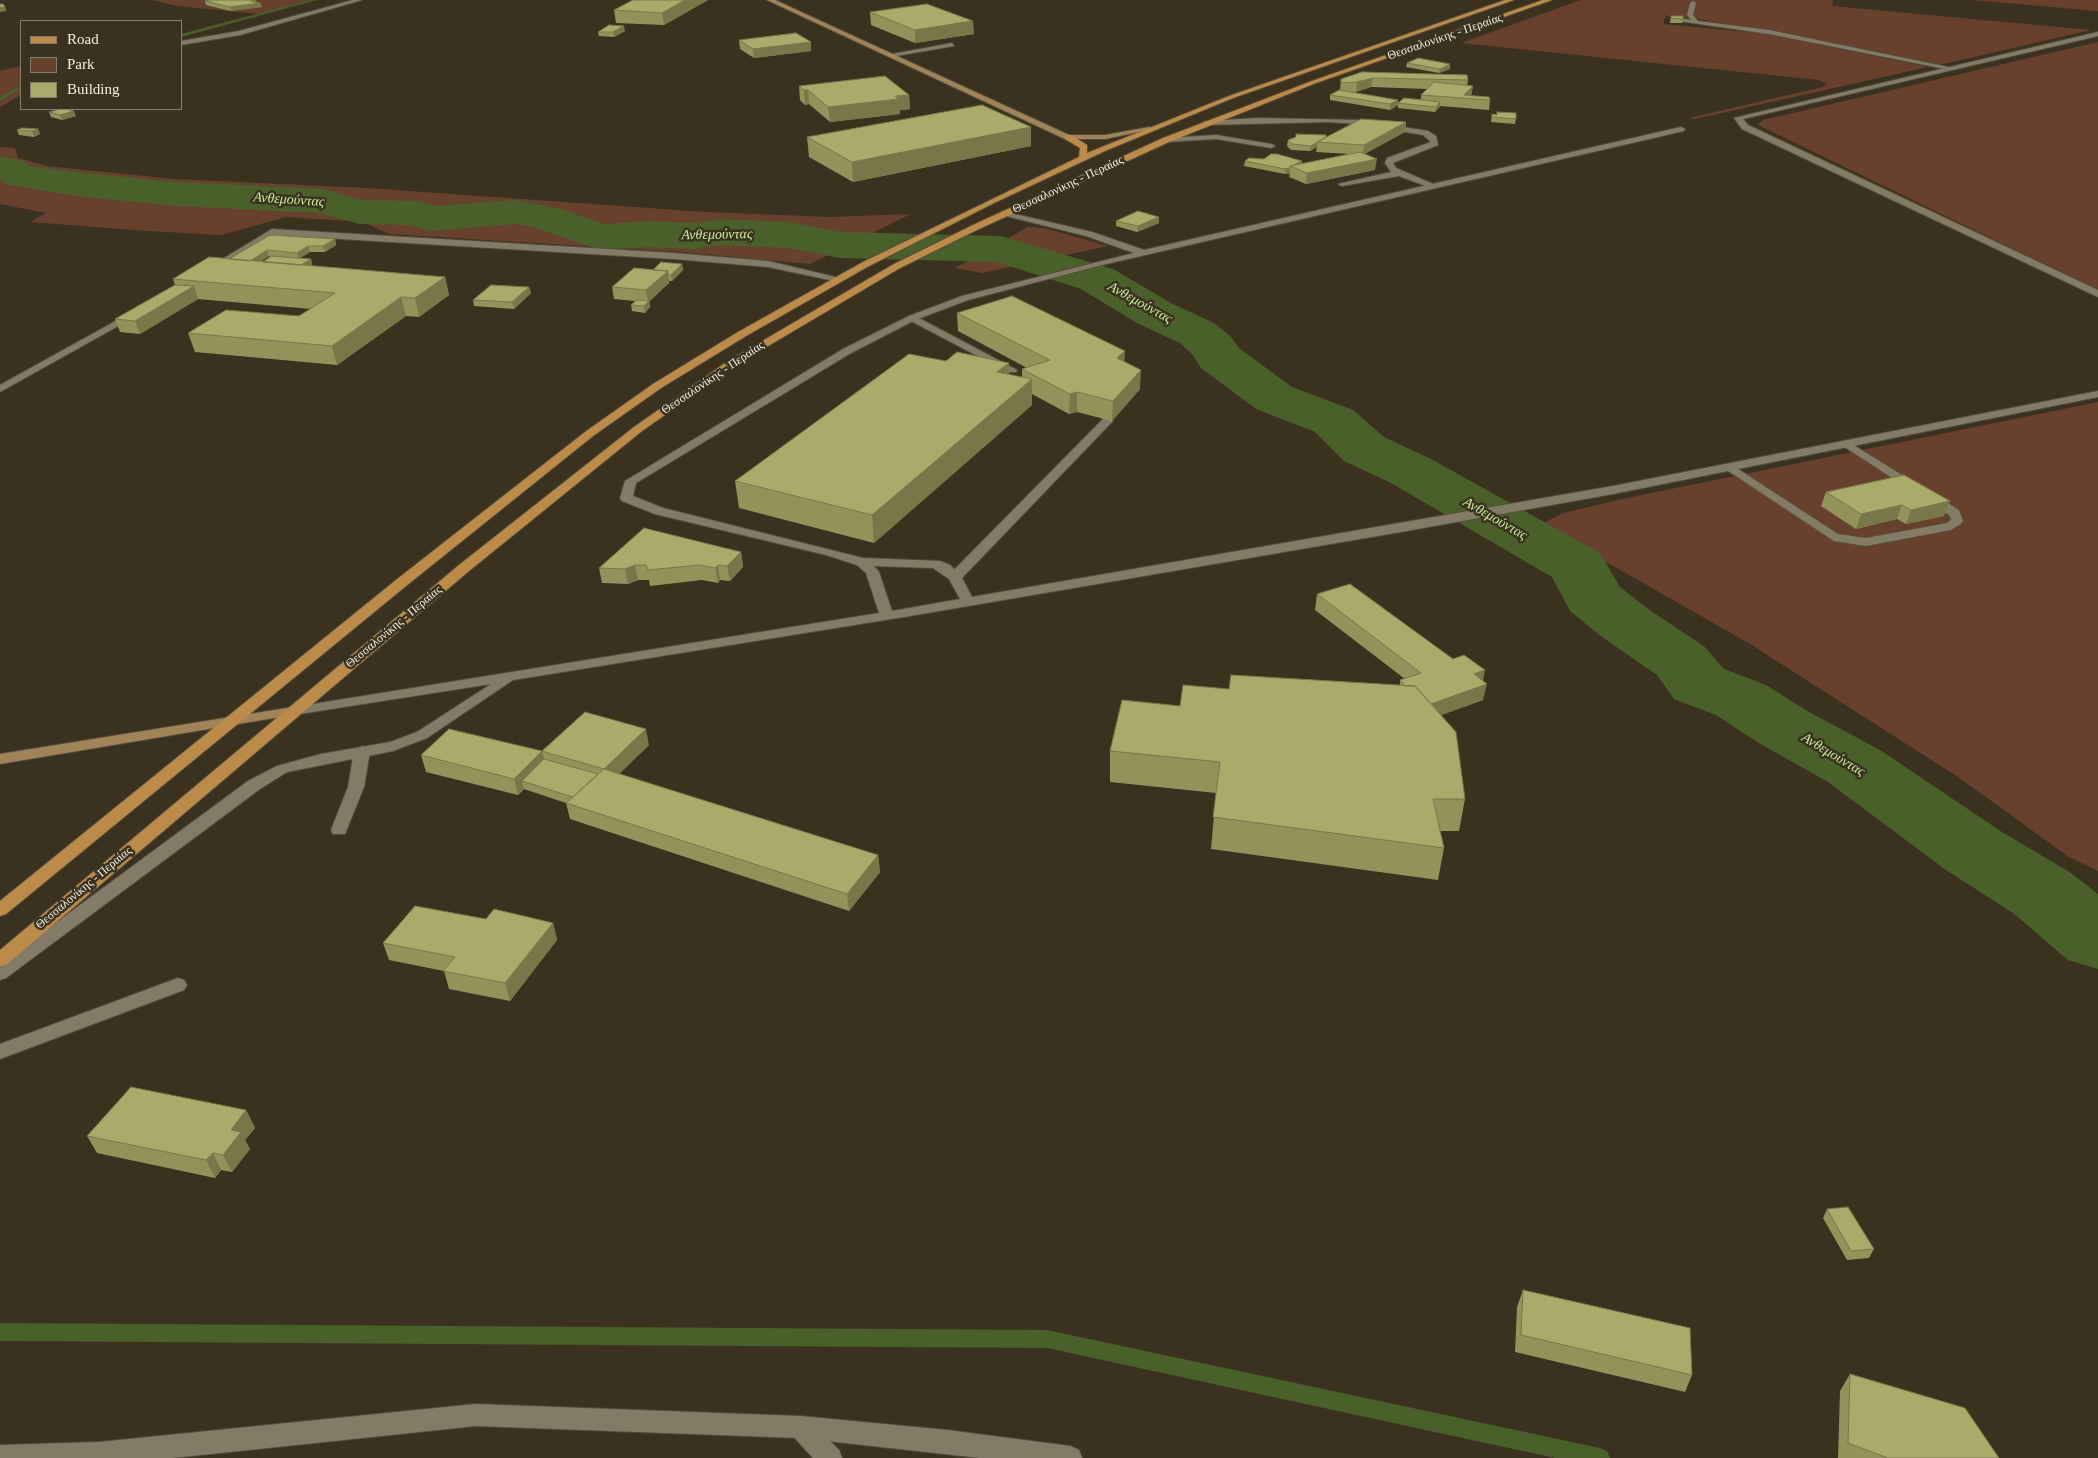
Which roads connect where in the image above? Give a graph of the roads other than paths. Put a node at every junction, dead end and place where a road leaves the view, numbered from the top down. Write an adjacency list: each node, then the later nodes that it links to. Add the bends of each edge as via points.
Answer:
1 (359, 0): 9 (street, via 240,33)
2 (770, 0): 11 (street)
3 (1511, 0): 14 (main road, Θεσσαλονίκης - Περαίας, via 1300,72)
4 (1549, 0): 13 (main road, Θεσσαλονίκης - Περαίας)
5 (1693, 3): 7 (street, via 1690,15)
6 (1673, 19): 7 (street)
7 (1695, 21): 12 (street)
8 (2098, 34): 12 (street)
9 (182, 43)
10 (952, 45): 11 (street)
11 (890, 54): 16 (street)
12 (1950, 68): 27 (street, via 1738,118 1760,134)
13 (1206, 123): 17 (main road, Θεσσαλονίκης - Περαίας); 20 (street, via 1343,121 1425,133 1433,138 1435,143 1390,160 1393,170)
14 (1149, 129): 16 (street, via 1105,137); 19 (main road, Θεσσαλονίκης - Περαίας)
15 (1681, 129): 22 (street)
16 (1068, 137): 19 (main road, via 1084,147)
17 (1166, 140): 18 (street, via 1216,137); 23 (main road, Θεσσαλονίκης - Περαίας)
18 (1271, 146)
19 (1083, 158): 26 (main road, Θεσσαλονίκης - Περαίας, via 949,221)
20 (1400, 173): 21 (street); 22 (street)
21 (1342, 184)
22 (1434, 186): 24 (street)
23 (1005, 213): 24 (street, via 1089,234); 41 (main road, Θεσσαλονίκης - Περαίας, via 897,266 732,363 653,418 464,568)
24 (1143, 253): 29 (street, via 1004,286)
25 (203, 273): 26 (street, via 272,232 674,256 768,264)
26 (840, 278): 42 (main road, Θεσσαλονίκης - Περαίας, via 742,334 608,420)
27 (2098, 294)
28 (143, 309): 31 (street)
29 (912, 318): 30 (street); 36 (street, via 811,372 632,481 626,498 659,511)
30 (1012, 370)
31 (0, 389)
32 (2098, 394): 34 (street)
33 (1107, 421): 37 (street)
34 (1847, 444): 35 (street); 35 (street, via 1955,513 1957,521 1950,526 1866,542 1834,537)
35 (1728, 467): 38 (street, via 1516,508)
36 (862, 562): 37 (street, via 935,564 946,568); 39 (street, via 872,572)
37 (955, 577): 38 (street)
38 (968, 602): 39 (street)
39 (887, 615): 40 (street)
40 (511, 677): 41 (street); 43 (street, via 422,736 393,746)
41 (293, 711): 42 (street); 47 (main road, Θεσσαλονίκης - Περαίας)
42 (230, 722): 44 (street); 46 (main road, Θεσσαλονίκης - Περαίας)
43 (362, 751): 45 (street, via 356,787); 48 (street, via 282,769 254,785)
44 (0, 759)
45 (339, 830)
46 (0, 910)
47 (0, 960)
48 (0, 973)
49 (178, 985): 50 (street)
50 (0, 1052)
51 (800, 1427): 52 (street, via 476,1415 99,1454); 53 (street); 54 (street)
52 (0, 1457)
53 (830, 1458)
54 (1070, 1458)

